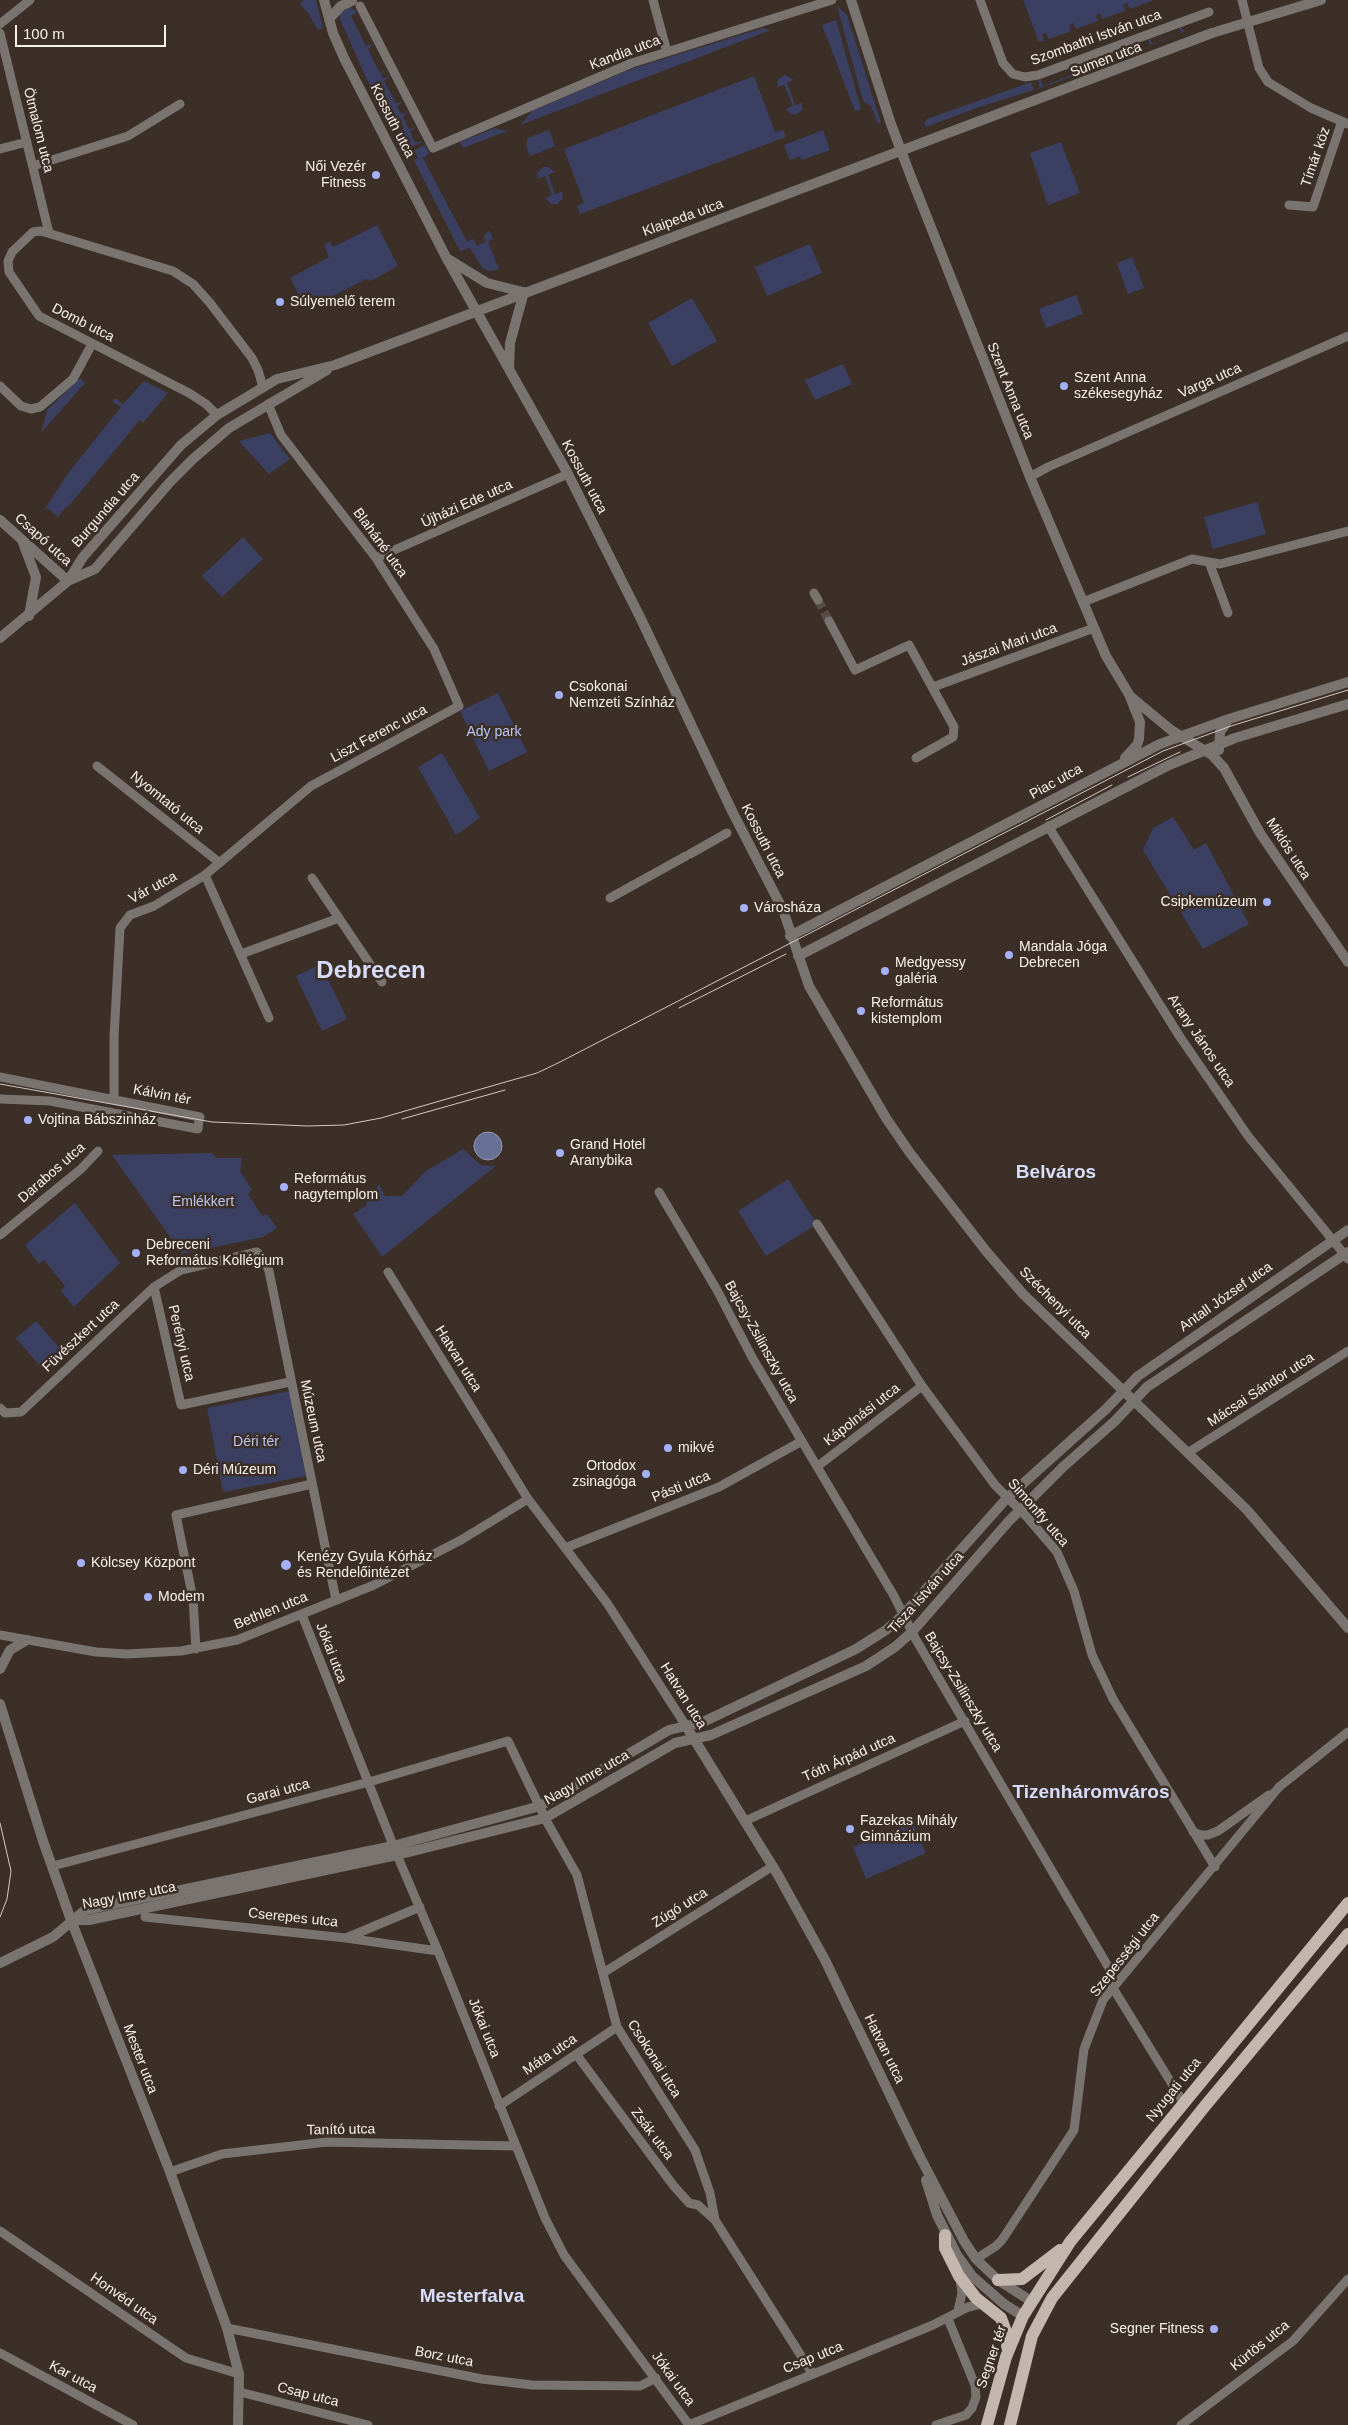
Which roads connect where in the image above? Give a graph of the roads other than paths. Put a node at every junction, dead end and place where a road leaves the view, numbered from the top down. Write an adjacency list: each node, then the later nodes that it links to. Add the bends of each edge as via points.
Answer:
1 (30, 0): 13 (street)
2 (324, 0): 11 (street, Kossuth utca)
3 (654, 0): 15 (street)
4 (832, 0): 15 (street, Kandia utca)
5 (851, 0): 21 (street, Szent Anna utca)
6 (980, 0): 10 (street, Szombathi István utca, via 1003,63 1013,74 1025,77)
7 (1242, 0): 12 (street)
8 (1322, 0): 12 (street, Sumen utca)
9 (354, 3): 11 (street, via 338,8); 19 (street, Kossuth utca)
10 (1209, 12)
11 (329, 19): 25 (street, Kossuth utca, via 344,58)
12 (1247, 22): 17 (street, via 1259,68 1268,82 1311,108); 21 (street, Sumen utca)
13 (0, 24)
14 (0, 33): 18 (street, Ötmalom utca)
15 (667, 52): 19 (street, Kandia utca, via 627,65)
16 (180, 104): 22 (street, via 128,136)
17 (1345, 122): 23 (street, Tímár köz, via 1313,207)
18 (27, 142): 20 (street); 22 (street, Ötmalom utca)
19 (433, 148)
20 (0, 149)
21 (902, 152): 26 (street, Klaipeda utca); 37 (street, Szent Anna utca)
22 (33, 166): 24 (street, Ötmalom utca)
23 (1289, 205)
24 (49, 233): 29 (street, Domb utca, via 35,232 14,249 8,261 9,272 39,316); 33 (street, via 160,266 192,284 248,352)
25 (447, 259): 26 (street, via 487,283); 27 (street, Kossuth utca)
26 (524, 292): 27 (street, Klaipeda utca); 31 (street, via 510,343)
27 (475, 311): 30 (street, Burgundia utca); 31 (street, Kossuth utca)
28 (1348, 336): 37 (street, Varga utca, via 1048,466)
29 (92, 344): 32 (street, via 73,379 40,407 21,406); 35 (street, Domb utca, via 189,393)
30 (335, 365): 33 (street, Burgundia utca, via 278,379); 34 (street, Burgundia utca)
31 (509, 371): 36 (street, Kossuth utca)
32 (0, 386)
33 (263, 386): 34 (street); 35 (street, Burgundia utca)
34 (268, 404): 41 (street, Blaháné utca, via 281,435); 43 (street, Burgundia utca, via 229,428 193,459 95,569)
35 (216, 415): 43 (street, Burgundia utca, via 182,445 83,556)
36 (568, 474): 41 (street, Újházi Ede utca); 71 (street, Kossuth utca, via 783,910)
37 (1030, 477): 44 (street, Szent Anna utca)
38 (0, 520): 40 (street, Csapó utca)
39 (1348, 531): 42 (street, via 1220,564)
40 (22, 539): 43 (street, Csapó utca); 46 (street, via 36,573)
41 (376, 558): 54 (street, Blaháné utca, via 434,649)
42 (1208, 562): 44 (street, via 1192,559); 45 (street)
43 (68, 581): 46 (street)
44 (1084, 602): 48 (street, Szent Anna utca)
45 (1228, 613)
46 (29, 616): 49 (street)
47 (829, 621): 51 (street, via 855,670 909,645)
48 (1094, 628): 51 (street, Jászai Mari utca); 52 (street, Szent Anna utca)
49 (0, 638)
50 (1348, 682): 55 (street, Piac utca)
51 (933, 687): 59 (street, via 954,727 953,737)
52 (1130, 696): 56 (street, Szent Anna utca); 60 (street, via 1140,722 1139,739)
53 (1348, 704): 57 (street)
54 (460, 706): 63 (street, Liszt Ferenc utca)
55 (1229, 719): 56 (street, Piac utca); 57 (street, via 1220,732)
56 (1182, 736): 58 (street, Szent Anna utca); 60 (street, Piac utca)
57 (1218, 745): 58 (street); 62 (street)
58 (1206, 750): 62 (street, Miklós utca); 64 (street, via 1145,776)
59 (916, 758)
60 (1120, 763): 71 (street, Piac utca)
61 (97, 766): 66 (street, Nyomtató utca)
62 (1224, 768): 74 (street, Miklós utca, via 1260,833)
63 (311, 786): 66 (street, Vár utca)
64 (1048, 826): 73 (street); 85 (street, Arany János utca, via 1180,1037 1248,1136)
65 (726, 833): 69 (street)
66 (220, 863): 67 (street, Vár utca)
67 (205, 875): 72 (street); 79 (street, Vár utca, via 154,906 130,916 120,928)
68 (312, 878): 70 (street)
69 (610, 898)
70 (339, 918): 72 (street); 75 (street)
71 (790, 936): 73 (street, Kossuth utca)
72 (241, 954): 76 (street)
73 (798, 956): 93 (street, Széchenyi utca, via 809,986 837,1036 910,1152 1023,1294)
74 (1348, 962)
75 (382, 982)
76 (269, 1018)
77 (2, 1078): 79 (street, Kálvin tér)
78 (0, 1099): 79 (street, Kálvin tér, via 36,1100 198,1129 200,1117)
79 (114, 1099)
80 (98, 1151): 84 (street, Darabos utca, via 81,1169)
81 (659, 1192): 96 (street, Bajcsy-Zsilinszky utca)
82 (817, 1224): 92 (street, Simonffy utca)
83 (1348, 1230): 85 (street, Antall József utca)
84 (0, 1235)
85 (1332, 1240): 87 (street, Arany János utca); 93 (street, Antall József utca, via 1146,1370)
86 (257, 1252): 89 (street, Füvészkert utca, via 181,1270); 91 (street, Múzeum utca, via 269,1271)
87 (1347, 1255): 94 (street, via 1147,1387)
88 (388, 1272): 101 (street, Hatvan utca)
89 (154, 1287): 91 (street, Perényi utca, via 181,1405); 95 (street, Füvészkert utca, via 21,1412 5,1413)
90 (1348, 1351): 97 (street, Mácsai Sándor utca)
91 (290, 1382): 99 (street, Múzeum utca)
92 (922, 1386): 98 (street, Kápolnási utca); 100 (street, Simonffy utca)
93 (1124, 1391): 94 (street, Széchenyi utca); 100 (street, Tisza István utca)
94 (1134, 1401): 97 (street, Széchenyi utca); 102 (street, Tisza István utca)
95 (0, 1408)
96 (802, 1441): 98 (street, Bajcsy-Zsilinszky utca); 103 (street, Pásti utca, via 720,1487)
97 (1189, 1452): 107 (street, Széchenyi utca, via 1247,1510)
98 (818, 1466): 106 (street, Bajcsy-Zsilinszky utca)
99 (312, 1484): 104 (street, Múzeum utca); 111 (street, via 176,1515 193,1599)
100 (1006, 1498): 102 (street, Simonffy utca); 106 (street, Tisza István utca)
101 (528, 1499): 103 (street, Hatvan utca); 104 (street, Bethlen utca, via 461,1540 374,1586)
102 (1019, 1510): 108 (street, Tisza István utca); 124 (street, Simonffy utca, via 1056,1552 1074,1591 1092,1655 1113,1699)
103 (565, 1548): 115 (street, Hatvan utca, via 612,1611)
104 (336, 1600): 105 (street, Bethlen utca)
105 (302, 1614): 111 (street, Bethlen utca, via 236,1640); 119 (street, Jókai utca)
106 (903, 1615): 108 (street, Bajcsy-Zsilinszky utca); 115 (street, Tisza István utca, via 856,1649 703,1722)
107 (1348, 1628)
108 (912, 1632): 114 (street, Bajcsy-Zsilinszky utca); 117 (street, Tisza István utca, via 866,1666 711,1735)
109 (0, 1635): 110 (street, Bethlen utca)
110 (27, 1640): 111 (street, Bethlen utca, via 96,1652 154,1653); 112 (street, via 10,1650)
111 (196, 1649)
112 (0, 1669)
113 (0, 1704): 126 (street, Mester utca)
114 (965, 1721): 123 (street, Tóth Árpád utca); 138 (street, Bajcsy-Zsilinszky utca, via 1110,1968)
115 (686, 1726): 117 (street, Hatvan utca); 121 (street, Nagy Imre utca, via 669,1730)
116 (1348, 1732): 120 (street, Szepességi utca)
117 (694, 1739): 122 (street, Nagy Imre utca, via 675,1744); 123 (street, Hatvan utca)
118 (508, 1741): 119 (street, Garai utca); 121 (street, Csokonai utca)
119 (369, 1782): 125 (street, Jókai utca); 126 (street, Garai utca)
120 (1279, 1787): 124 (street, Szepességi utca, via 1218,1830 1208,1835); 128 (street, Szepességi utca)
121 (540, 1806): 122 (street, Csokonai utca); 125 (street, Nagy Imre utca)
122 (545, 1818): 125 (street, Nagy Imre utca); 137 (street, Csokonai utca, via 577,1875)
123 (745, 1821): 127 (street, Hatvan utca)
124 (1193, 1832): 128 (street, Simonffy utca)
125 (395, 1850): 130 (street, Jókai utca); 132 (street, Nagy Imre utca, via 89,1920)
126 (53, 1866): 132 (street, Mester utca)
127 (773, 1866): 137 (street, Zúgó utca); 144 (street, Hatvan utca, via 825,1960)
128 (1215, 1867): 138 (street, Szepességi utca)
129 (1348, 1904): 141 (main road, Nyugati utca)
130 (420, 1907): 134 (street); 135 (street, Jókai utca)
131 (145, 1917): 134 (street, Cserepes utca)
132 (71, 1920): 136 (street, via 53,1937); 145 (street, Mester utca)
133 (1348, 1934): 156 (main road, via 1095,2242)
134 (346, 1938): 135 (street, Cserepes utca)
135 (438, 1951): 142 (street, Jókai utca)
136 (0, 1963)
137 (603, 1973): 139 (street, Csokonai utca)
138 (1113, 1988): 141 (street, Bajcsy-Zsilinszky utca); 150 (street, Szepességi utca, via 1104,2000 1084,2048 1074,2130 1002,2240)
139 (617, 2027): 140 (street, Máta utca); 146 (street, Csokonai utca, via 695,2150 710,2193)
140 (576, 2054): 142 (street, Máta utca); 146 (street, Zsák utca, via 673,2185 689,2203 698,2205)
141 (1183, 2102): 149 (main road, Nyugati utca)
142 (499, 2106): 143 (street, Jókai utca)
143 (516, 2146): 145 (street, Tanító utca, via 327,2142 222,2154); 166 (street, Jókai utca, via 564,2255)
144 (919, 2155): 148 (street, Hatvan utca); 150 (street, Hatvan utca)
145 (170, 2172): 161 (street, Mester utca)
146 (715, 2220): 164 (street, Csokonai utca)
147 (0, 2230): 165 (street, Honvéd utca, via 186,2358)
148 (945, 2235): 151 (main road, via 951,2263); 158 (street, Hatvan utca, via 972,2276)
149 (1070, 2242): 153 (main road, via 1022,2279); 154 (main road, Nyugati utca)
150 (976, 2258): 153 (street, Hatvan utca)
151 (959, 2276): 155 (main road); 157 (street, via 962,2293)
152 (1348, 2279): 175 (street, Kürtös utca, via 1293,2341)
153 (998, 2280): 154 (street, Hatvan utca)
154 (1031, 2301): 156 (main road); 158 (main road, Segner tér)
155 (987, 2306): 157 (street, Segner tér, via 975,2305); 163 (main road, via 1006,2327)
156 (1045, 2309): 160 (main road)
157 (958, 2311): 159 (street, Segner tér)
158 (1023, 2316): 160 (main road); 163 (main road, Segner tér)
159 (948, 2318): 164 (street, Csap utca); 172 (street, Segner tér, via 975,2385 976,2397 966,2415)
160 (1036, 2324): 174 (main road)
161 (227, 2328): 165 (street, Mester utca); 166 (street, Borz utca, via 516,2383 640,2386)
162 (0, 2353): 168 (street, Kar utca)
163 (1006, 2357): 173 (main road, Segner tér)
164 (812, 2373): 171 (street, Csap utca)
165 (239, 2374): 167 (street, Mester utca)
166 (656, 2378): 171 (street, Jókai utca)
167 (240, 2392): 169 (street, Mester utca); 170 (street, Csap utca)
168 (133, 2425)
169 (238, 2425)
170 (368, 2425)
171 (689, 2425)
172 (936, 2425)
173 (987, 2425)
174 (1010, 2425)
175 (1181, 2425)

